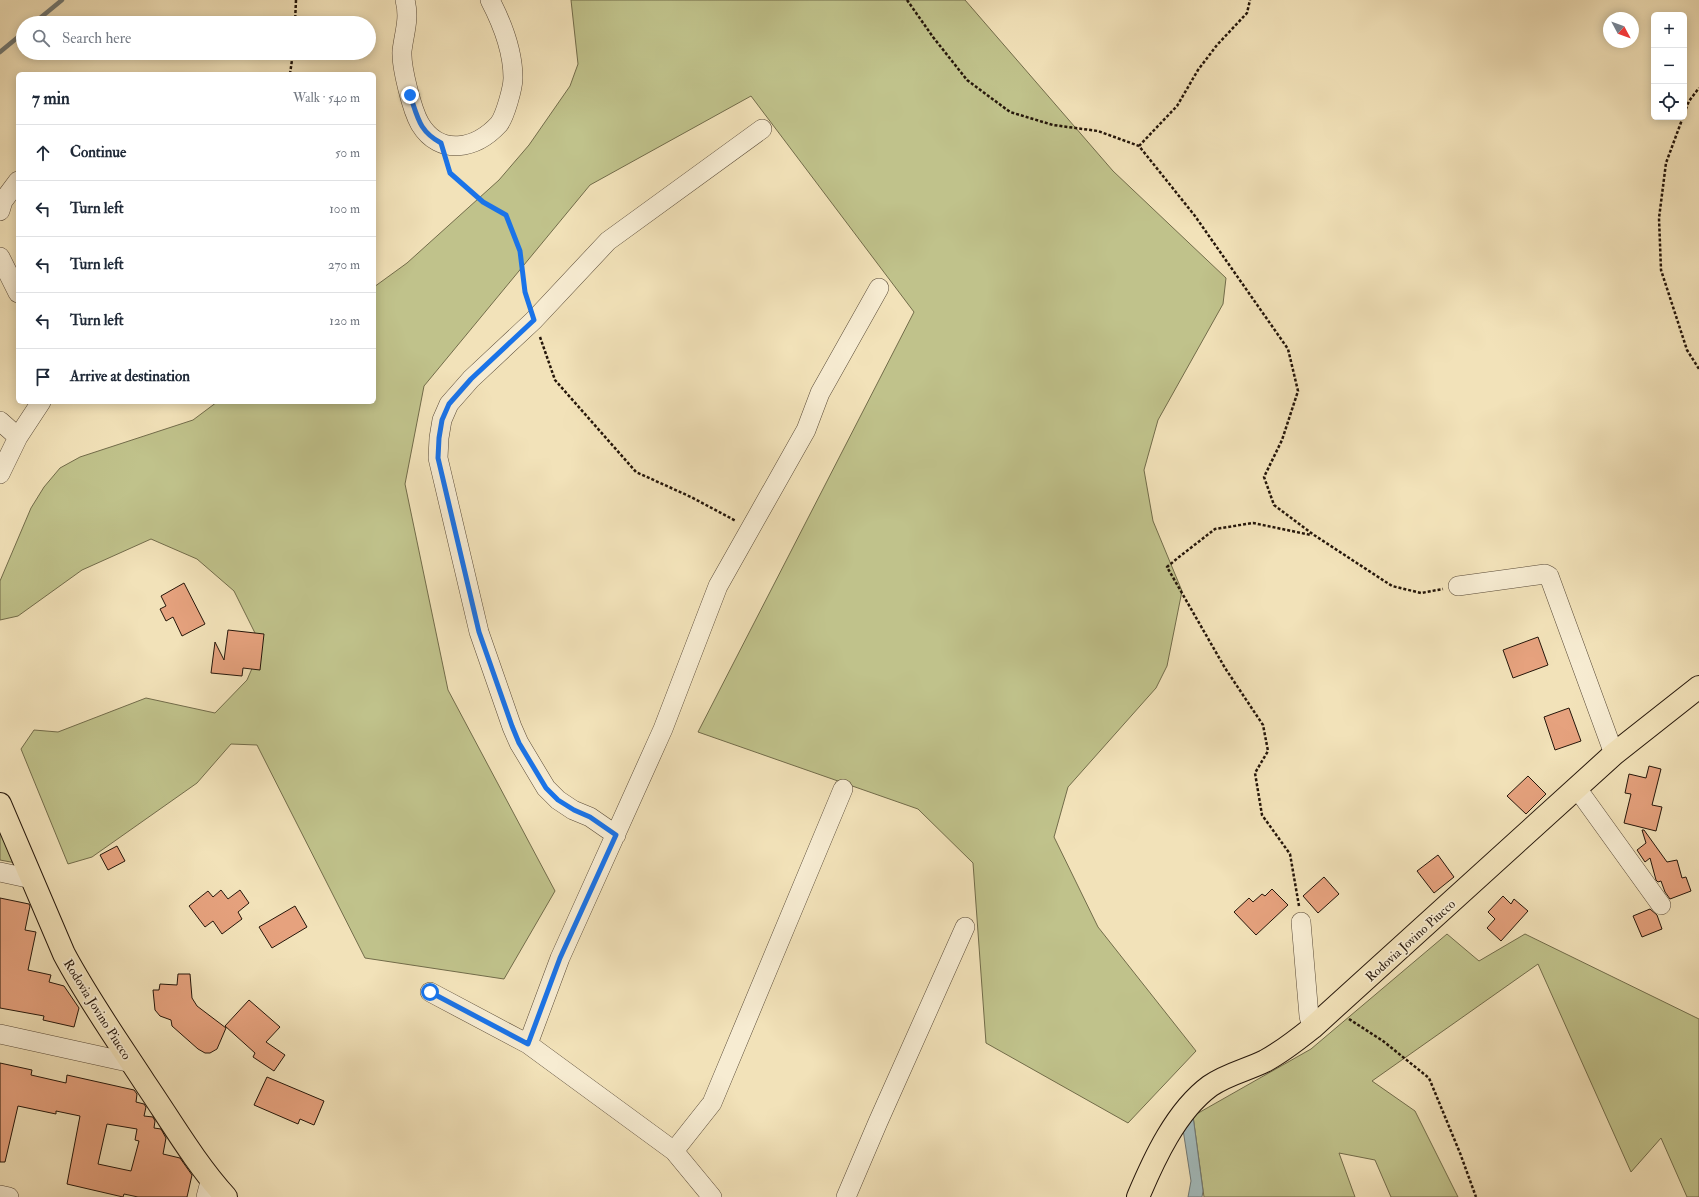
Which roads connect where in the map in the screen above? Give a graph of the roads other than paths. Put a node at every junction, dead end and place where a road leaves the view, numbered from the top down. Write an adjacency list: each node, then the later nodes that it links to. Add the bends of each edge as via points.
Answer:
1 (405, 0): 2 (street, via 407,30 402,51 402,69 420,123 430,137 454,147 476,142 500,123 509,100 513,79 509,49)
2 (490, 0)
3 (762, 129): 19 (street, via 608,241 534,320 471,379 449,404 442,420 438,458 479,632 519,743 546,788 558,800)
4 (16, 184): 5 (street, via 3,201)
5 (0, 210)
6 (0, 257): 8 (street)
7 (880, 288): 19 (street, via 820,393 806,430 718,586 663,729)
8 (16, 289)
9 (40, 404): 11 (street)
10 (0, 421): 11 (street)
11 (18, 437): 12 (street)
12 (0, 474)
13 (1458, 586): 15 (street, via 1545,574 1549,576)
14 (1699, 687): 15 (main road, Rodovia Jovino Piucco)
15 (1614, 754): 16 (main road, Rodovia Jovino Piucco)
16 (1576, 787): 22 (street); 26 (main road, Rodovia Jovino Piucco)
17 (843, 789): 30 (street, via 712,1103)
18 (0, 804): 21 (main road, Rodovia Jovino Piucco)
19 (616, 835): 28 (street, via 560,958)
20 (0, 872): 21 (street)
21 (32, 879): 29 (main road, Rodovia Jovino Piucco, via 76,977)
22 (1661, 904)
23 (1302, 922): 26 (street)
24 (965, 927): 36 (street)
25 (430, 992): 28 (street)
26 (1312, 1028): 37 (main road, Rodovia Jovino Piucco, via 1285,1049 1223,1079 1194,1099 1167,1138)
27 (0, 1034): 29 (street)
28 (528, 1044): 30 (street)
29 (132, 1063): 31 (main road, Rodovia Jovino Piucco, via 178,1132)
30 (674, 1151): 35 (street)
31 (208, 1187): 34 (main road, Rodovia Jovino Piucco)
32 (0, 1195): 33 (street)
33 (9, 1197)
34 (226, 1197)
35 (712, 1197)
36 (846, 1197)
37 (1138, 1197)

